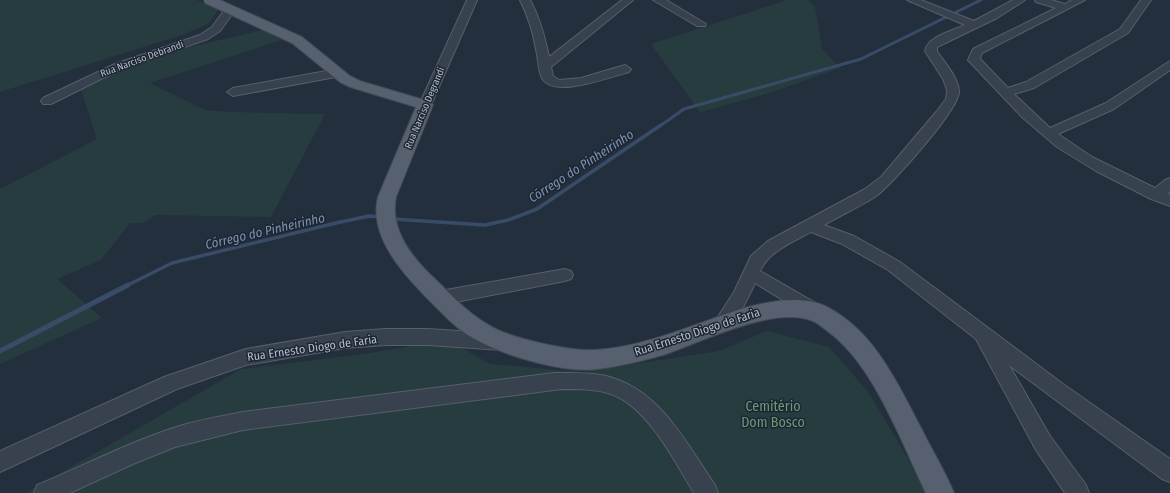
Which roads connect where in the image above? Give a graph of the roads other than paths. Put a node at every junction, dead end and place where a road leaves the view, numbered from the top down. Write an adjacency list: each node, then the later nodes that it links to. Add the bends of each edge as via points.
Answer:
1 (472, 0): 22 (street, Rua Narciso Degrandi)
2 (525, 0): 15 (street, via 535,23)
3 (628, 0): 15 (street)
4 (658, 0): 13 (street)
5 (912, 0): 10 (street)
6 (1020, 0): 14 (street)
7 (1040, 0): 12 (street)
8 (1080, 0): 12 (street)
9 (1146, 0): 20 (street, via 1124,32 1030,85)
10 (924, 2): 14 (street)
11 (223, 4): 18 (main road, via 298,40); 21 (street, Rua Narciso Debrandi, via 216,29 204,37 119,66)
12 (1065, 7): 20 (street, via 977,51 974,60)
13 (701, 24)
14 (974, 25): 28 (street, via 932,46 931,51 953,90 952,99 942,114 886,180 870,193)
15 (546, 65): 17 (street, via 550,80 560,84)
16 (1170, 65): 23 (street, via 1110,106)
17 (625, 69)
18 (337, 73): 19 (street); 22 (main road, via 366,88)
19 (233, 92)
20 (1005, 92): 23 (street)
21 (47, 100)
22 (426, 105): 27 (main road, Rua Narciso Degrandi, via 387,197)
23 (1049, 133): 25 (street, via 1083,156)
24 (1170, 183): 25 (street)
25 (1156, 195): 26 (street)
26 (1170, 201)
27 (385, 216): 31 (main road, Rua Ernesto Diogo de Faria, via 404,260)
28 (812, 226): 29 (street, via 774,245 757,260); 34 (street, via 848,240 894,266)
29 (751, 273): 32 (street); 33 (street, via 741,295)
30 (565, 275): 31 (street)
31 (440, 298): 35 (main road, Rua Ernesto Diogo de Faria, via 479,331)
32 (819, 314): 33 (main road, Rua Ernesto Diogo de Faria, via 794,309 772,310); 40 (main road, Rua Ernesto Diogo de Faria, via 839,327 856,343 881,375)
33 (723, 323): 35 (main road, Rua Ernesto Diogo de Faria, via 663,345 627,355 595,360 564,358)
34 (981, 333): 37 (street); 41 (street, via 1043,443)
35 (502, 342): 36 (street, Rua Ernesto Diogo de Faria, via 386,337 345,340 246,357 171,384)
36 (0, 462)
37 (1170, 472)
38 (45, 493): 39 (street, via 140,450 206,428 554,381 606,384 634,396 661,425)
39 (707, 493)
40 (940, 493)
41 (1078, 493)

